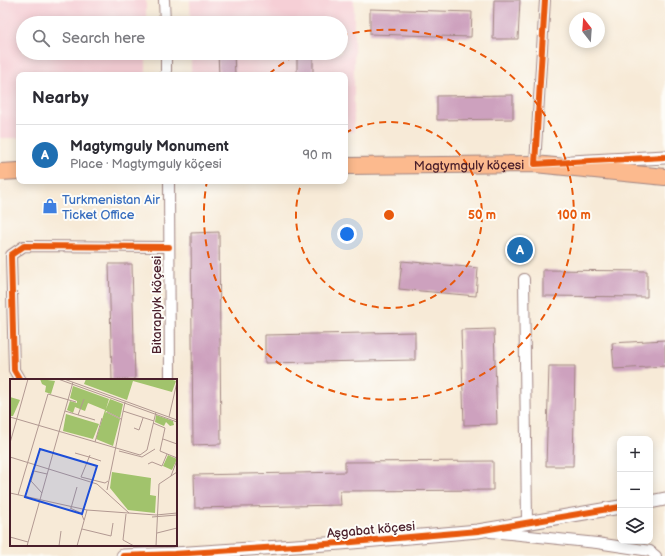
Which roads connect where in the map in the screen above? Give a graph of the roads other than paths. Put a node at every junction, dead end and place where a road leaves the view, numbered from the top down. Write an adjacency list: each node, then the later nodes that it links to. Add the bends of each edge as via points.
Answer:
1 (164, 0): 3 (street)
2 (545, 0): 7 (street)
3 (165, 16)
4 (166, 60): 5 (street)
5 (166, 72)
6 (665, 157): 7 (street)
7 (535, 164): 8 (main road, Magtymguly köçesi); 11 (main road, Magtymguly köçesi)
8 (348, 166)
9 (16, 171): 10 (main road)
10 (0, 172)
11 (665, 177)
12 (169, 184): 13 (street, Bitaraplyk köçesi)
13 (169, 247): 15 (street, via 24,246 11,255 14,370); 16 (street, Bitaraplyk köçesi)
14 (524, 279): 20 (street)
15 (19, 379)
16 (170, 379)
17 (665, 499): 18 (street)
18 (653, 501)
19 (617, 507): 20 (street, Aşgabat köçesi)
20 (527, 522): 21 (street, Aşgabat köçesi)
21 (478, 531): 22 (street, Aşgabat köçesi, via 341,543); 24 (street, via 650,550)
22 (174, 552): 23 (street, Aşgabat köçesi)
23 (123, 556)
24 (656, 556)

